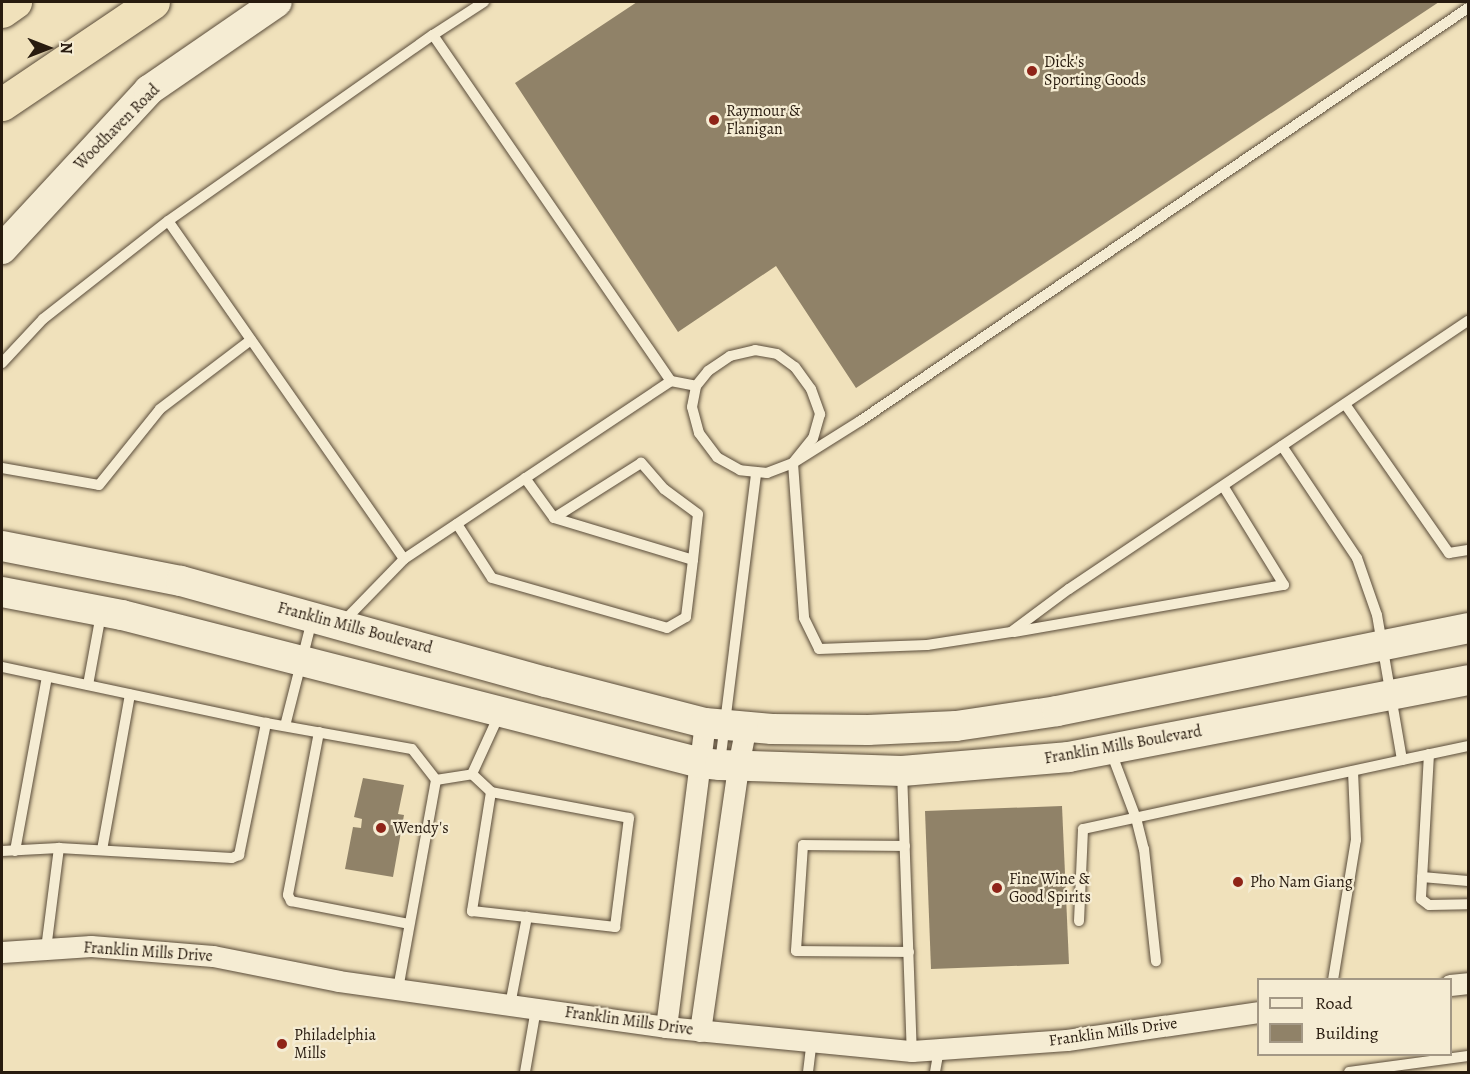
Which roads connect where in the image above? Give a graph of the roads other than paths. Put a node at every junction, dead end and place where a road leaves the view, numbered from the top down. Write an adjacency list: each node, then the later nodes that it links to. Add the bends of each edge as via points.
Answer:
1 (15, 2): 6 (highway)
2 (153, 2): 8 (highway)
3 (277, 2): 10 (street, Woodhaven Road, via 149,90)
4 (484, 2): 7 (lane)
5 (1468, 8): 18 (lane)
6 (2, 10)
7 (433, 35): 9 (lane); 14 (lane)
8 (2, 104)
9 (168, 221): 12 (lane); 13 (lane, via 44,319)
10 (2, 249)
11 (1468, 321): 16 (lane)
12 (251, 340): 19 (lane, via 160,409 99,485); 27 (lane)
13 (2, 363)
14 (671, 381): 15 (lane); 21 (lane)
15 (696, 386): 18 (lane, via 708,371 730,356 755,350 777,354 795,367 811,389 820,414 813,438); 20 (lane, via 692,407 699,433 717,457 740,470)
16 (1345, 404): 17 (lane); 26 (lane, via 1449,553)
17 (1282, 446): 22 (lane); 35 (lane, via 1357,558 1377,615)
18 (793, 463): 20 (lane, via 766,473); 34 (lane, via 804,618 819,649 927,645)
19 (2, 468)
20 (756, 472): 45 (lane)
21 (525, 478): 23 (lane); 24 (lane)
22 (1223, 486): 34 (lane, via 1068,589); 34 (lane, via 1284,585)
23 (554, 518): 28 (lane); 28 (lane, via 641,463 664,489 698,514)
24 (457, 524): 27 (lane); 28 (lane, via 492,578 667,628 686,617)
25 (2, 546): 31 (street, Franklin Mills Boulevard, via 181,581)
26 (1468, 550)
27 (404, 559): 32 (lane)
28 (693, 560)
29 (2, 591): 30 (street, Franklin Mills Boulevard)
30 (102, 611): 36 (street, Franklin Mills Boulevard); 40 (lane)
31 (312, 616): 32 (street, Franklin Mills Boulevard); 36 (lane)
32 (341, 624): 45 (street, Franklin Mills Boulevard, via 546,682)
33 (1468, 628): 35 (street, Franklin Mills Boulevard)
34 (1011, 632)
35 (1383, 646): 42 (lane); 45 (street, Franklin Mills Boulevard, via 1057,711 956,726 868,730)
36 (302, 661): 43 (street, Franklin Mills Boulevard); 46 (lane)
37 (2, 667): 38 (lane)
38 (47, 677): 40 (lane); 61 (lane)
39 (1468, 680): 42 (street, Franklin Mills Boulevard)
40 (88, 685): 41 (lane)
41 (130, 694): 44 (lane); 62 (lane)
42 (1390, 694): 49 (street, Franklin Mills Boulevard); 51 (lane)
43 (500, 712): 52 (street, Franklin Mills Boulevard); 55 (lane)
44 (266, 723): 46 (lane); 62 (lane, via 239,855 232,858)
45 (726, 724): 52 (street); 52 (street)
46 (285, 726): 47 (lane)
47 (319, 732): 56 (lane, via 412,748); 69 (lane, via 288,894 291,901)
48 (1468, 746): 50 (lane)
49 (1110, 749): 53 (street, Franklin Mills Boulevard, via 1069,757); 58 (lane)
50 (1429, 754): 51 (lane); 64 (lane)
51 (1402, 760): 54 (lane)
52 (720, 764): 53 (street, Franklin Mills Boulevard); 81 (street); 82 (street)
53 (902, 771): 59 (lane)
54 (1353, 771): 58 (lane); 74 (lane, via 1356,840)
55 (472, 774): 56 (lane); 57 (lane)
56 (436, 780): 69 (lane)
57 (491, 792): 67 (lane, via 472,911); 67 (lane, via 629,818 615,927)
58 (1136, 818): 68 (lane, via 1083,829); 73 (lane, via 1144,849)
59 (905, 846): 72 (lane); 72 (lane, via 803,845 796,951)
60 (59, 848): 61 (lane); 62 (lane); 70 (lane)
61 (15, 850): 63 (lane)
62 (102, 850)
63 (2, 851)
64 (1422, 877): 65 (lane); 66 (lane, via 1420,899 1430,905)
65 (1468, 880)
66 (1468, 904)
67 (526, 917): 78 (lane)
68 (1079, 921)
69 (410, 924): 77 (lane)
70 (46, 949): 71 (street, Franklin Mills Drive); 77 (street, Franklin Mills Drive, via 91,946 213,956)
71 (2, 952)
72 (909, 952): 85 (lane)
73 (1156, 961)
74 (1333, 978)
75 (1468, 983): 76 (street)
76 (1452, 985)
77 (398, 989): 78 (street, Franklin Mills Drive)
78 (510, 1005): 79 (street, Franklin Mills Drive)
79 (536, 1009): 81 (street, Franklin Mills Drive); 87 (lane)
80 (1257, 1012): 84 (street, Franklin Mills Drive, via 1067,1040)
81 (666, 1027): 82 (street, Franklin Mills Drive)
82 (700, 1031): 83 (street, Franklin Mills Drive)
83 (812, 1041): 85 (street, Franklin Mills Drive); 88 (lane)
84 (939, 1049): 85 (street, Franklin Mills Drive); 89 (lane)
85 (912, 1051)
86 (1468, 1056): 90 (lane)
87 (525, 1072)
88 (808, 1072)
89 (935, 1072)
90 (1349, 1072)

